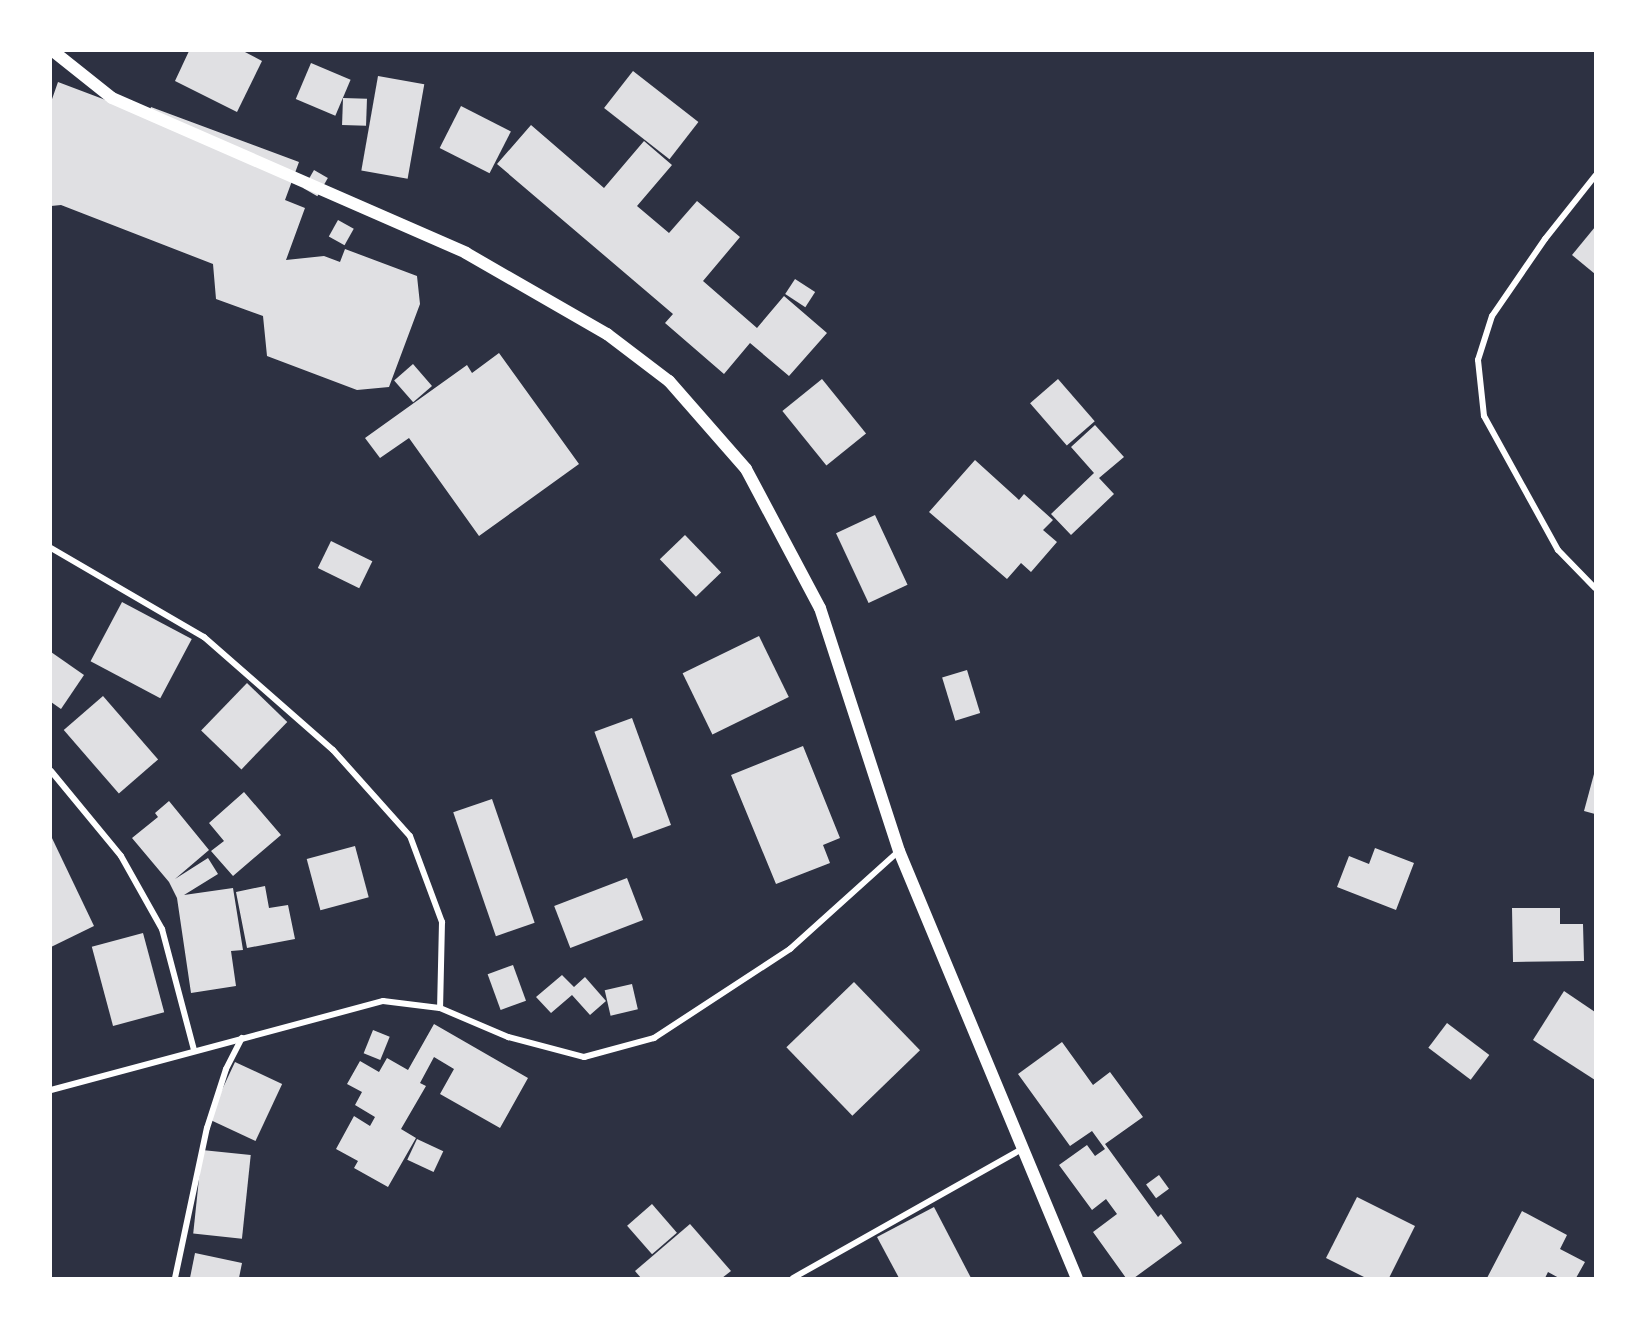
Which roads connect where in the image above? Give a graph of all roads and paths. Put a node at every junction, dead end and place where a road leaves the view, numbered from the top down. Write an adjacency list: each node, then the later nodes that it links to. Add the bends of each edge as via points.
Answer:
1 (53, 51): 6 (main road, via 112,98 466,253 607,334 669,381 746,469 820,608)
2 (1595, 177): 4 (street, via 1545,239 1492,316 1478,360 1484,416 1558,550)
3 (51, 548): 7 (street, via 204,637 333,750 410,836 442,922)
4 (1595, 588)
5 (51, 771): 9 (street, via 121,856 162,929)
6 (899, 851): 7 (street, via 790,949 654,1038 584,1057 508,1037); 11 (main road)
7 (440, 1008): 8 (street, via 383,1001)
8 (242, 1038): 9 (street); 12 (street, via 226,1069 207,1128)
9 (194, 1050): 10 (street)
10 (51, 1090)
11 (1024, 1148): 13 (street); 14 (main road)
12 (175, 1278)
13 (793, 1278)
14 (1077, 1278)

